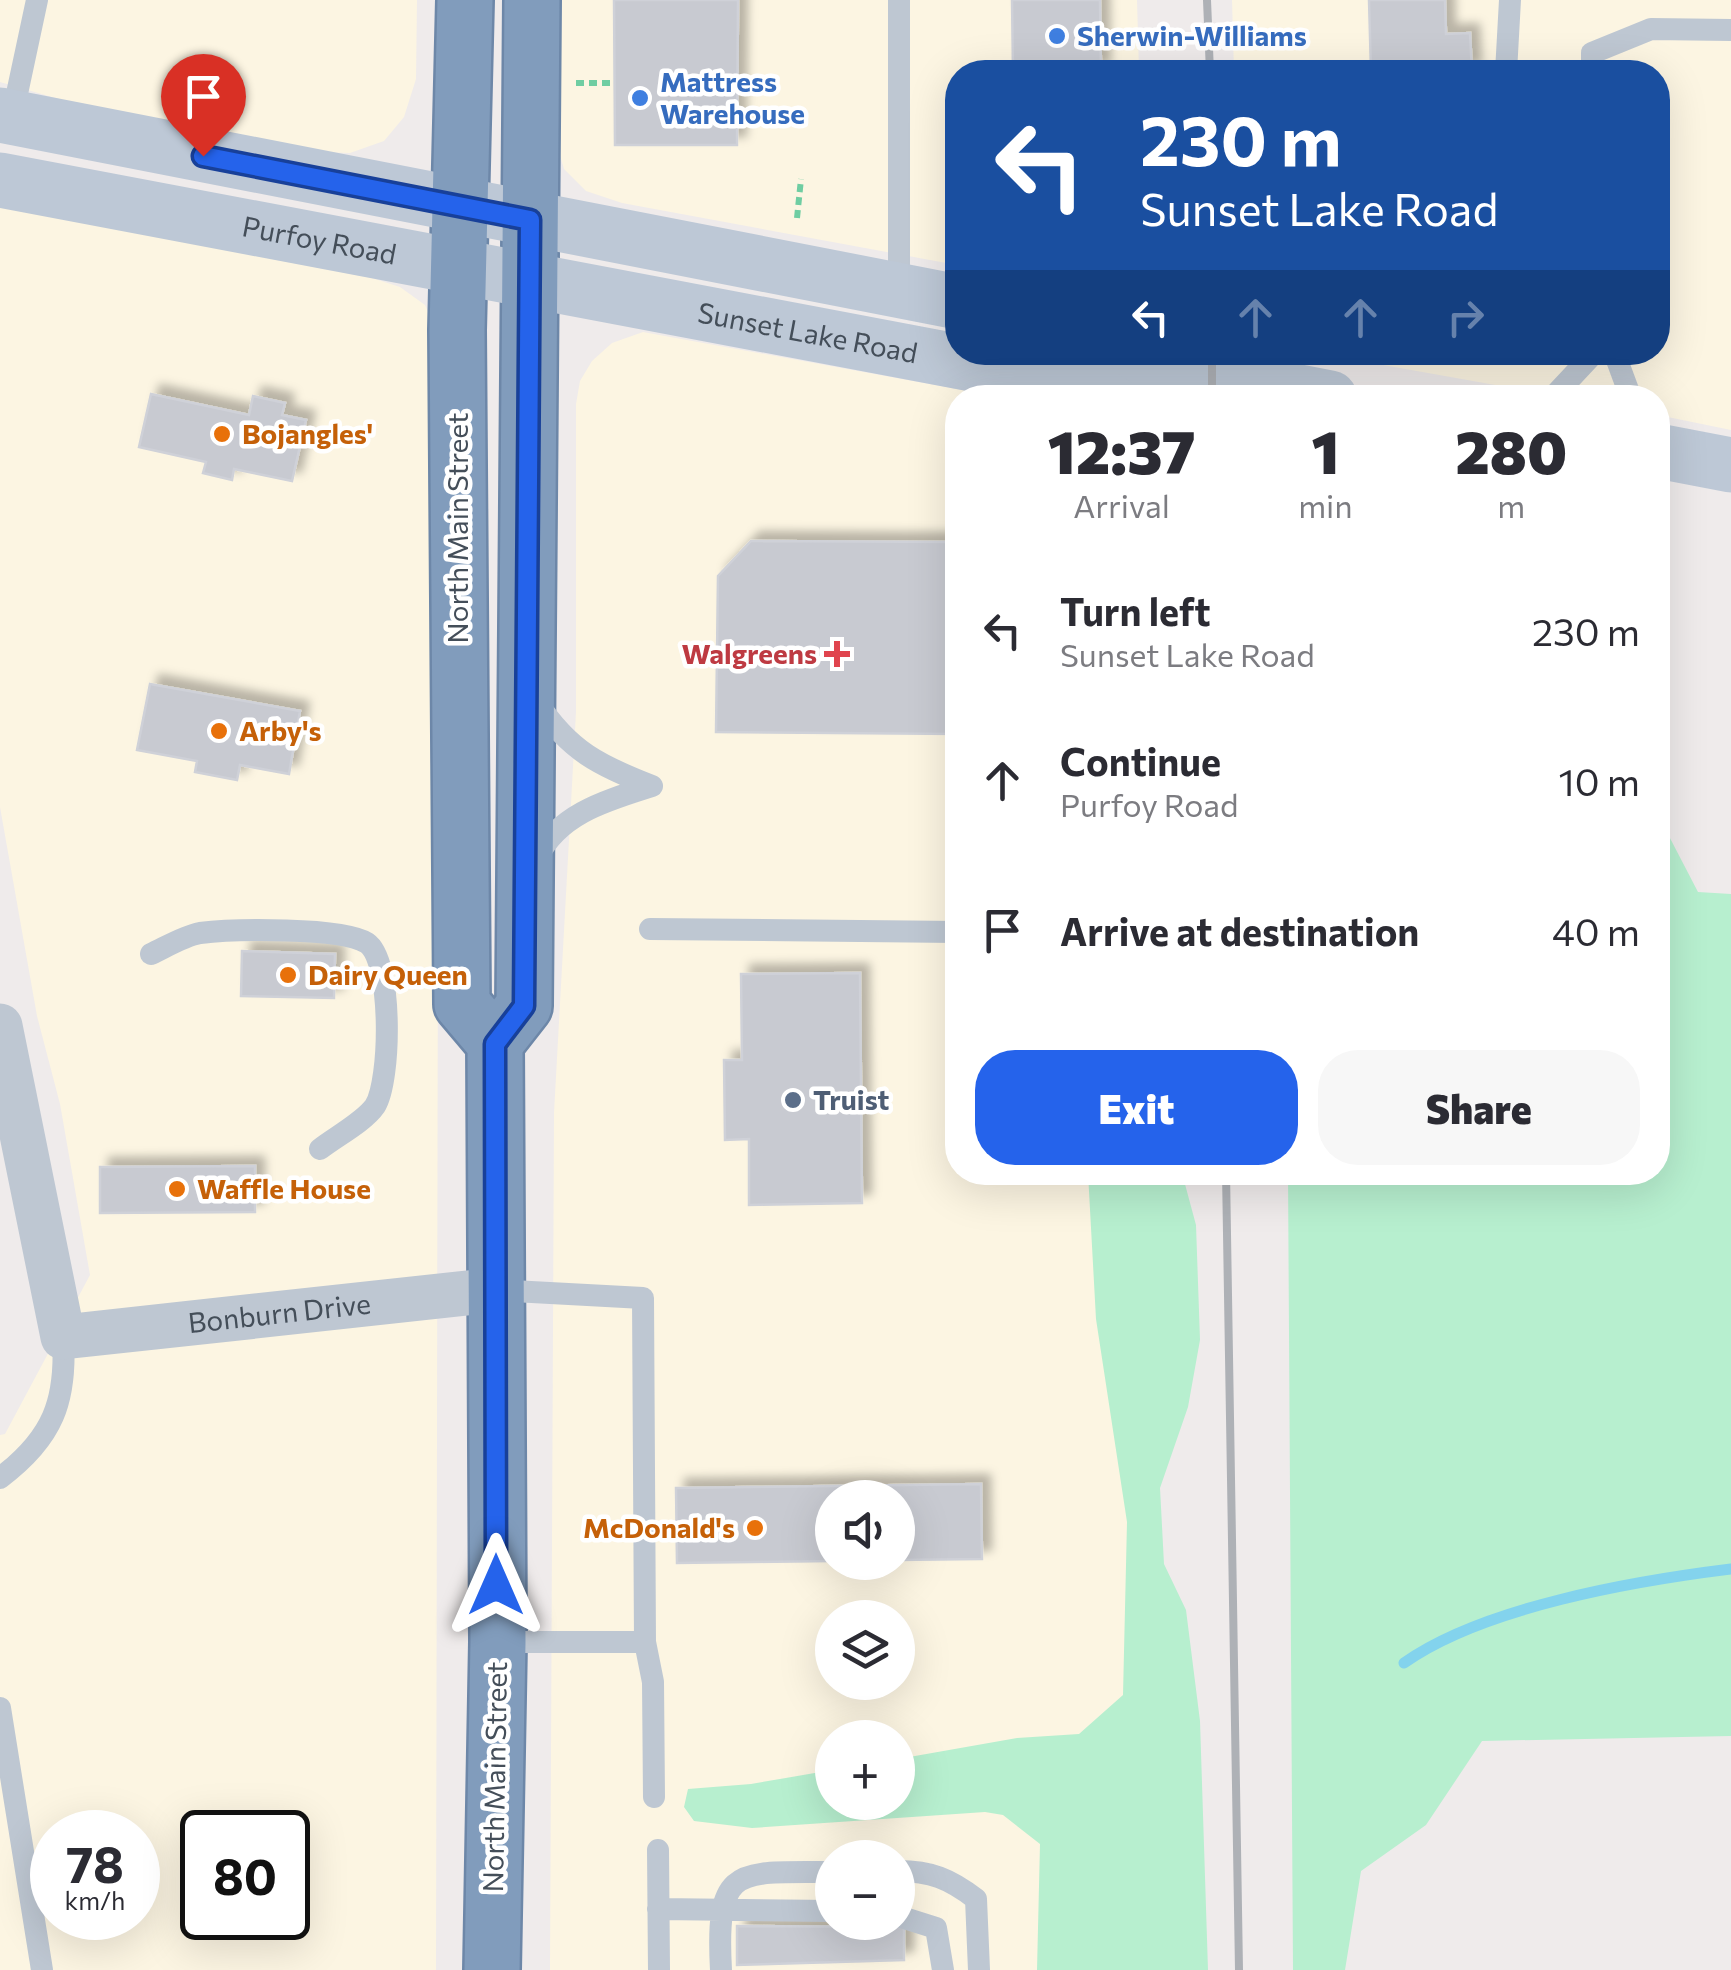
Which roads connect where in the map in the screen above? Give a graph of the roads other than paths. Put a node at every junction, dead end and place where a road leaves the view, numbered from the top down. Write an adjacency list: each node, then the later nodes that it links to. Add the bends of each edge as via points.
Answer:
1 (37, 0): 9 (lane)
2 (465, 0): 11 (highway, North Main Street)
3 (532, 0): 12 (highway)
4 (899, 0): 15 (lane)
5 (1510, 0): 7 (lane)
6 (1731, 30): 8 (lane, via 1651,29 1592,53)
7 (1507, 60)
8 (1592, 60)
9 (6, 116): 11 (main road)
10 (0, 180): 13 (main road, Purfoy Road)
11 (461, 206): 12 (main road); 13 (highway, North Main Street)
12 (530, 220): 14 (highway); 15 (main road)
13 (459, 270): 14 (main road, Sunset Lake Road); 33 (highway, North Main Street, via 462,1004)
14 (531, 283): 17 (main road, Sunset Lake Road); 27 (highway)
15 (898, 291): 16 (main road)
16 (945, 300)
17 (945, 360)
18 (974, 365): 21 (main road, Sunset Lake Road)
19 (1583, 365): 24 (lane)
20 (1144, 371): 22 (main road, Sunset Lake Road); 23 (main road, Sunset Lake Road)
21 (1083, 385)
22 (1092, 385)
23 (1240, 385)
24 (1564, 385)
25 (1670, 450): 26 (main road)
26 (1731, 465)
27 (525, 684): 28 (highway); 28 (lane, via 556,731 599,766 652,786 592,806 548,838)
28 (525, 883): 33 (highway, via 524,1006)
29 (650, 929): 30 (lane)
30 (945, 932)
31 (151, 954): 34 (lane, via 197,934 334,932 368,944 380,960 386,1008 385,1063 375,1106)
32 (0, 1026): 36 (street)
33 (495, 1044): 35 (highway, North Main Street)
34 (320, 1148)
35 (495, 1290): 36 (street, Bonburn Drive); 38 (highway, North Main Street); 39 (lane, via 643,1298)
36 (63, 1337): 37 (lane, via 66,1383 54,1418)
37 (0, 1478)
38 (498, 1642): 39 (lane); 50 (highway, North Main Street)
39 (645, 1642): 41 (lane, via 653,1682)
40 (0, 1708): 49 (lane)
41 (654, 1798)
42 (658, 1850): 45 (lane)
43 (915, 1871): 54 (lane, via 952,1880 976,1899)
44 (815, 1872): 46 (lane, via 750,1873 732,1883)
45 (658, 1909): 46 (lane); 51 (lane)
46 (721, 1910): 47 (lane); 52 (lane)
47 (815, 1911)
48 (915, 1921): 53 (lane, via 936,1928)
49 (42, 1970)
50 (492, 1970)
51 (659, 1970)
52 (721, 1970)
53 (944, 1970)
54 (979, 1970)

